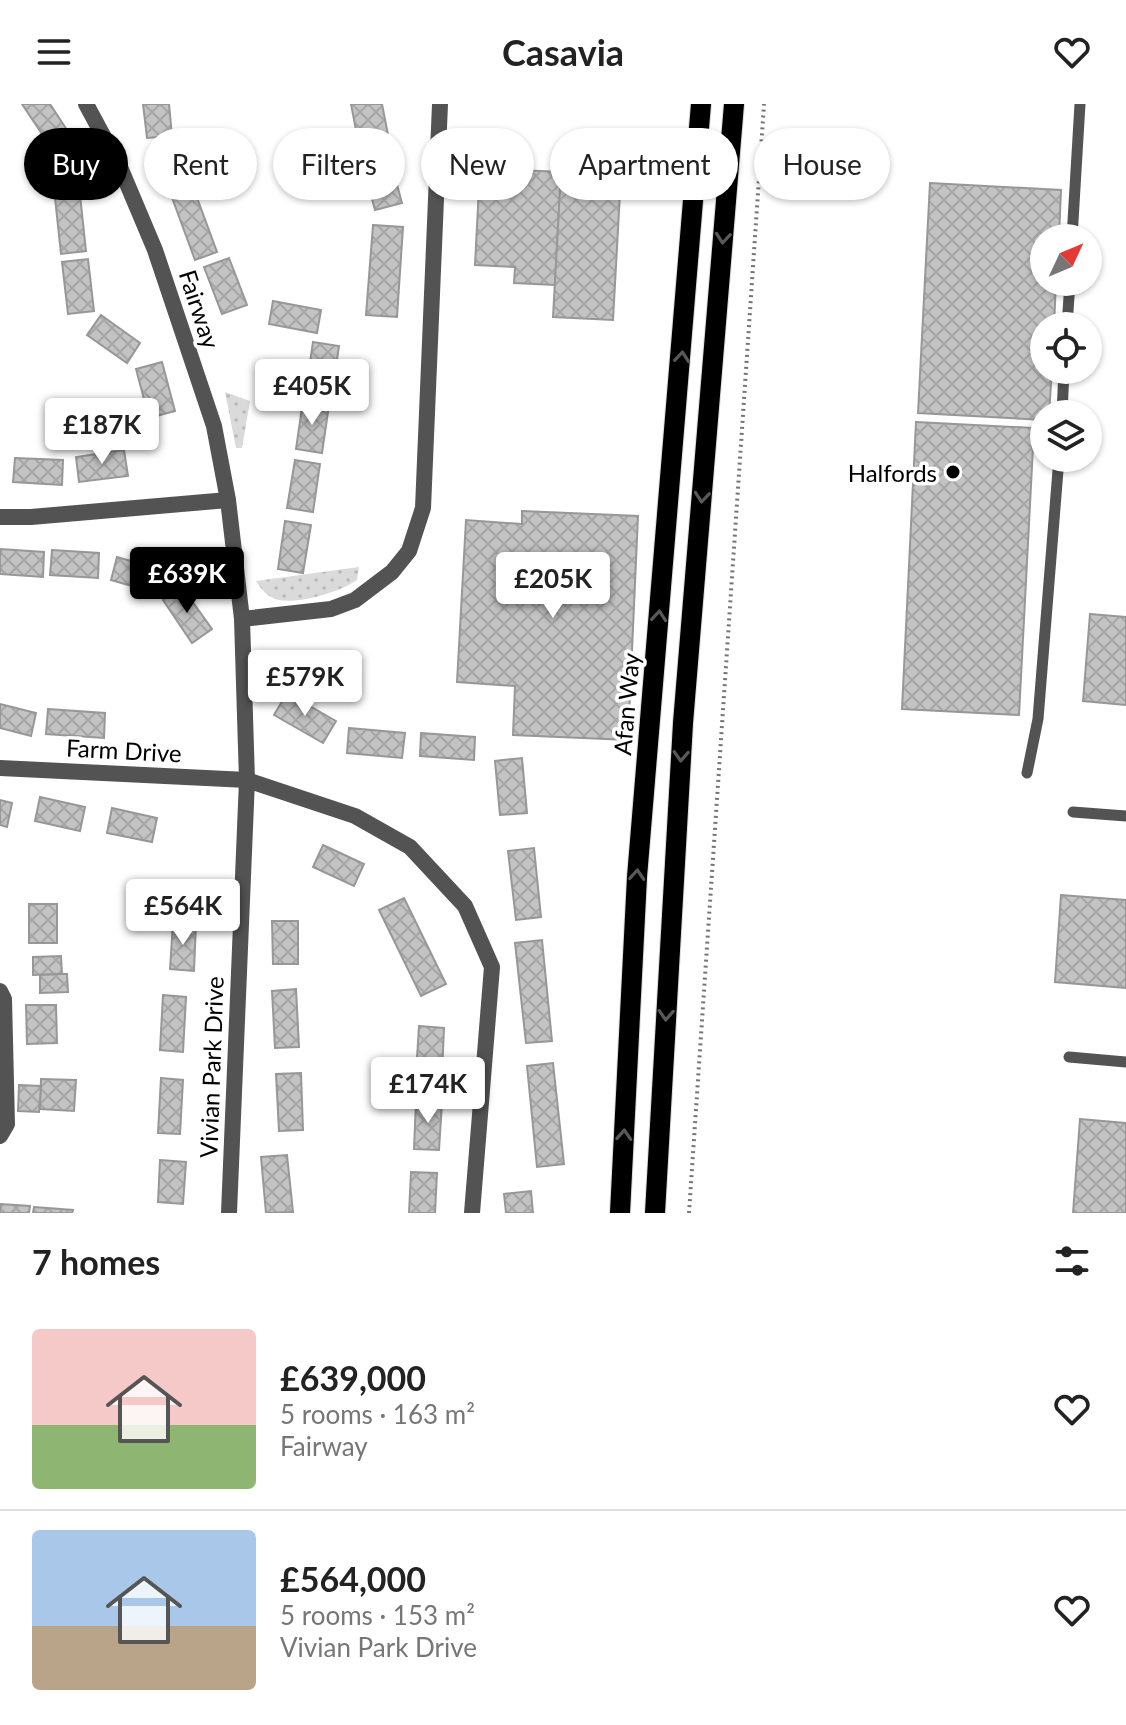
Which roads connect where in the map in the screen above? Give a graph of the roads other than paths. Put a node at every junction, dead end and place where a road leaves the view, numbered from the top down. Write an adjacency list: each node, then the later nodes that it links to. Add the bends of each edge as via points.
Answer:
1 (86, 104): 8 (street, Fairway, via 155,250 214,426)
2 (440, 104): 10 (street, via 423,508 409,551 392,572 355,600 331,609)
3 (701, 104): 22 (main road, Afan Way, one-way to 3, via 637,877)
4 (734, 104): 23 (main road, one-way to 23, via 683,723)
5 (1080, 104): 6 (lane)
6 (1073, 224)
7 (1058, 472): 12 (lane, via 1038,719)
8 (228, 500): 9 (street); 10 (street, Fairway)
9 (0, 517)
10 (242, 619): 13 (street, Fairway)
11 (0, 768): 13 (street, Farm Drive)
12 (1027, 773)
13 (247, 780): 20 (street, Vivian Park Drive); 21 (street, Farm Drive, via 355,816 410,847 465,906 492,967)
14 (1073, 812): 15 (lane)
15 (1126, 816)
16 (0, 991): 19 (street, via 7,1124)
17 (1069, 1057): 18 (lane)
18 (1126, 1062)
19 (0, 1136)
20 (229, 1213)
21 (472, 1213)
22 (620, 1213)
23 (655, 1213)

